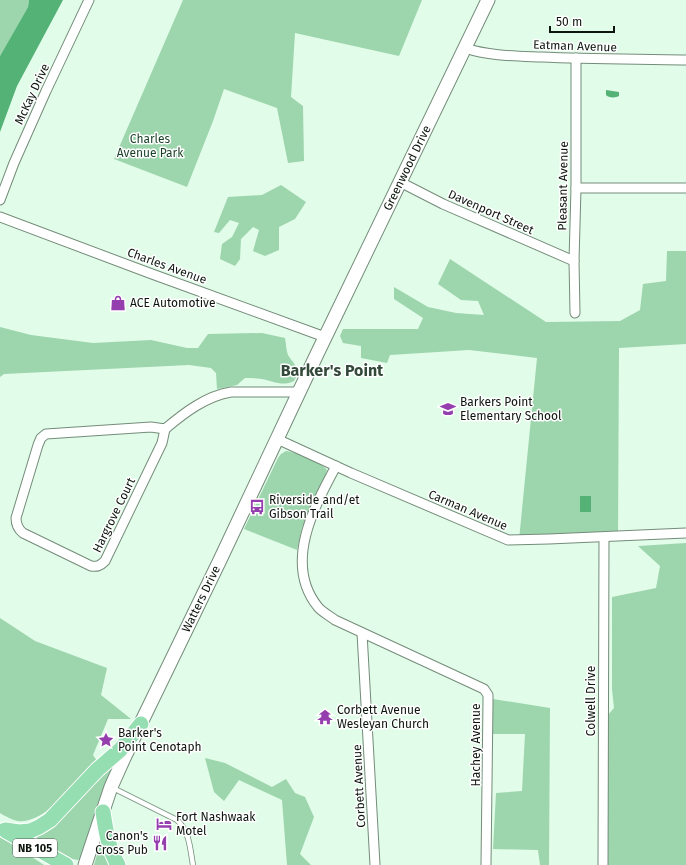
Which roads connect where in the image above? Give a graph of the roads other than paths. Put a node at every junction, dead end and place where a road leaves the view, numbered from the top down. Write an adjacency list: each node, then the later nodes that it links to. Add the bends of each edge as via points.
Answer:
1 (89, 0): 9 (street, McKay Drive, via 36,113)
2 (488, 0): 3 (main road, Greenwood Drive)
3 (465, 48): 4 (street, Eatman Avenue, via 496,55); 6 (main road, Greenwood Drive)
4 (576, 58): 5 (street, Eatman Avenue); 7 (street, Pleasant Avenue)
5 (686, 60)
6 (400, 182): 11 (street, Davenport Street, via 443,204); 13 (main road, Greenwood Drive)
7 (576, 188): 8 (street); 11 (street, Pleasant Avenue)
8 (686, 188)
9 (0, 200)
10 (0, 217): 13 (street, Charles Avenue)
11 (574, 261): 12 (street, Pleasant Avenue)
12 (575, 313)
13 (326, 337): 14 (main road, Watters Drive)
14 (299, 392): 15 (street, via 222,394 183,414); 16 (main road, Watters Drive)
15 (165, 429): 15 (street, Hargrove Court, via 151,427 46,434 38,445 18,513 18,529 91,566 101,565 105,562 162,443)
16 (277, 439): 17 (street, Carman Avenue); 21 (main road, Watters Drive)
17 (336, 466): 19 (street, Carman Avenue, via 508,540); 20 (street, Hachey Avenue, via 313,512 302,553 303,571 308,591 319,608 335,620)
18 (686, 533): 19 (street, Carman Avenue)
19 (604, 537): 31 (street, Colwell Drive)
20 (362, 633): 29 (street, Corbett Avenue); 30 (street, Hachey Avenue, via 480,686 488,695)
21 (141, 724): 22 (main road, Watters Drive); 24 (main road, via 120,750 97,770 50,820 30,830 19,832)
22 (111, 787): 23 (main road, Watters Drive); 28 (lane, via 177,820 188,837)
23 (103, 812): 26 (main road, Watters Drive); 27 (main road, via 106,836)
24 (2, 829): 25 (main road, NB 105)
25 (66, 865)
26 (85, 865)
27 (118, 865)
28 (193, 865)
29 (375, 865)
30 (486, 865)
31 (603, 865)

